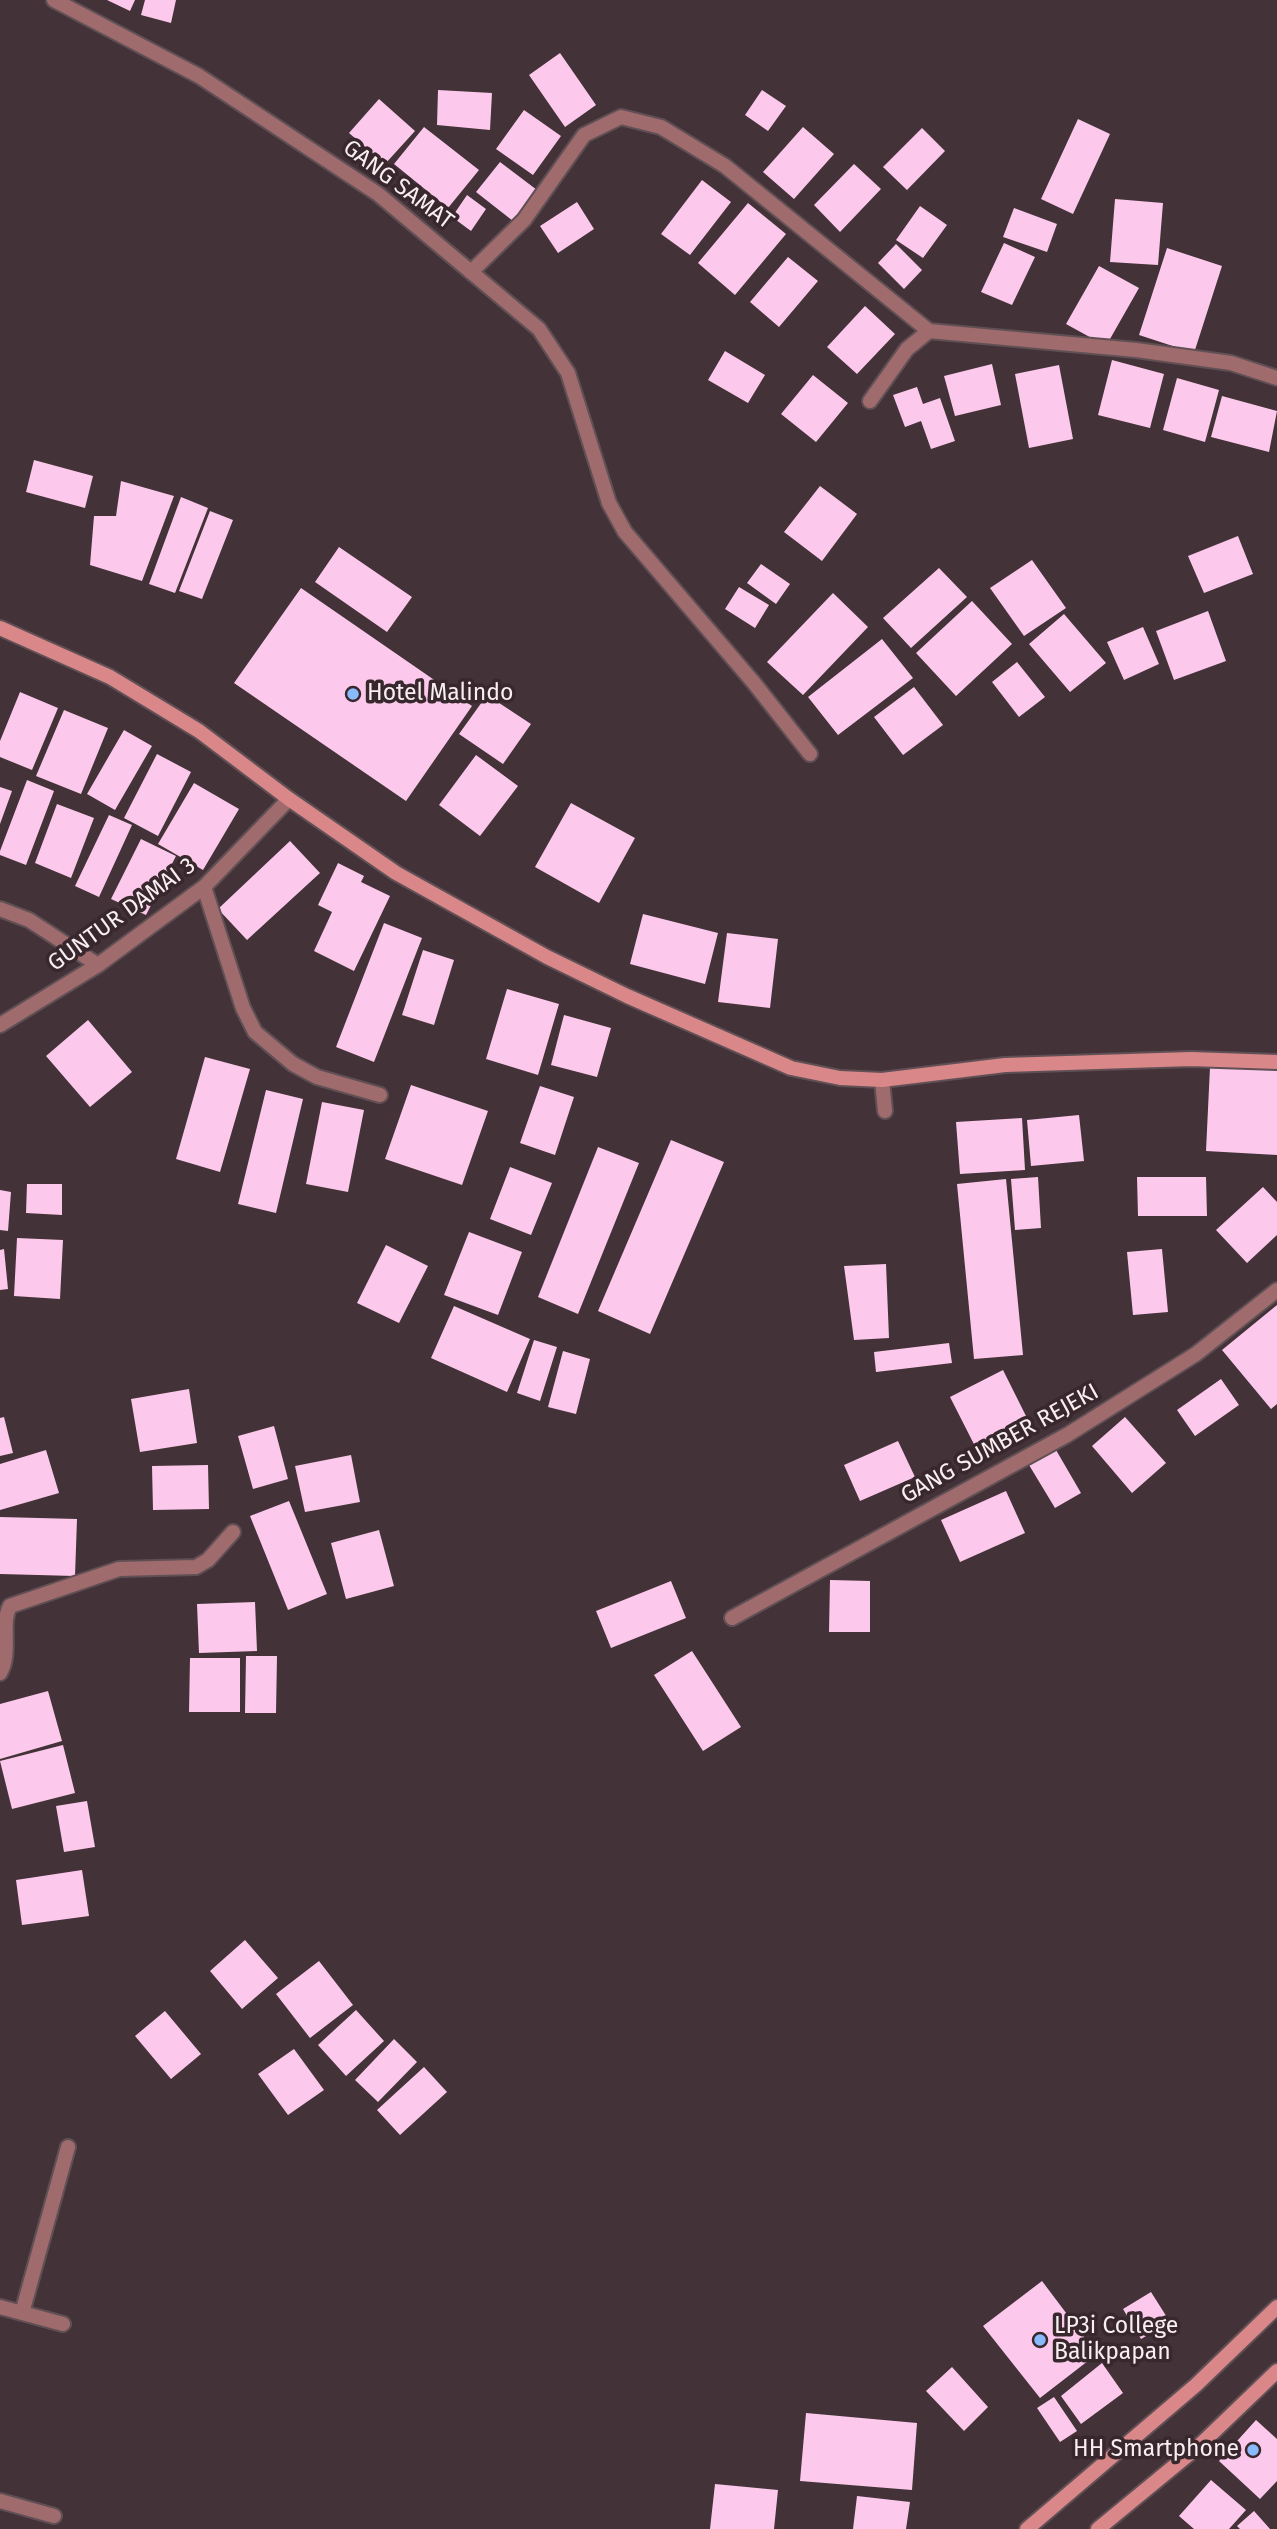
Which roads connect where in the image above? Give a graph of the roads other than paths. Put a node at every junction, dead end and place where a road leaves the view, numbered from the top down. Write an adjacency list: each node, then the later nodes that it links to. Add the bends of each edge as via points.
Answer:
1 (54, 0): 2 (street, GANG SAMAT, via 210,83 378,194)
2 (471, 272): 3 (street, via 524,220 584,135 621,117 661,127 725,166); 7 (street, GANG SAMAT, via 539,329 568,373 609,503 625,532)
3 (929, 331): 4 (street, via 1136,350 1231,363); 5 (street, via 907,349)
4 (1277, 378)
5 (870, 401)
6 (0, 628): 8 (main road, via 110,677 200,730)
7 (810, 754)
8 (289, 799): 9 (street, GUNTUR DAMAI 3); 14 (main road, via 396,873 627,996 791,1068 840,1078)
9 (204, 887): 11 (street, GUNTUR DAMAI 3); 15 (street, via 255,1032 293,1064 317,1077)
10 (0, 909): 11 (street, via 29,920)
11 (98, 965): 12 (street, GUNTUR DAMAI 3)
12 (0, 1026)
13 (1277, 1062): 14 (main road, via 1191,1059 1006,1065)
14 (882, 1080): 16 (street)
15 (380, 1095)
16 (885, 1111)
17 (1277, 1290): 19 (street, GANG SUMBER REJEKI, via 1196,1354 1067,1435)
18 (233, 1532): 20 (street, via 196,1567 119,1569 10,1606 4,1618 5,1663)
19 (732, 1618)
20 (0, 1673)
21 (68, 2147): 24 (street)
22 (0, 2307): 24 (street)
23 (1277, 2307): 29 (main road, via 1196,2385)
24 (22, 2313): 25 (street)
25 (63, 2324)
26 (1277, 2371): 30 (main road, via 1200,2445)
27 (0, 2501): 28 (street)
28 (54, 2516)
29 (1027, 2529)
30 (1098, 2529)

